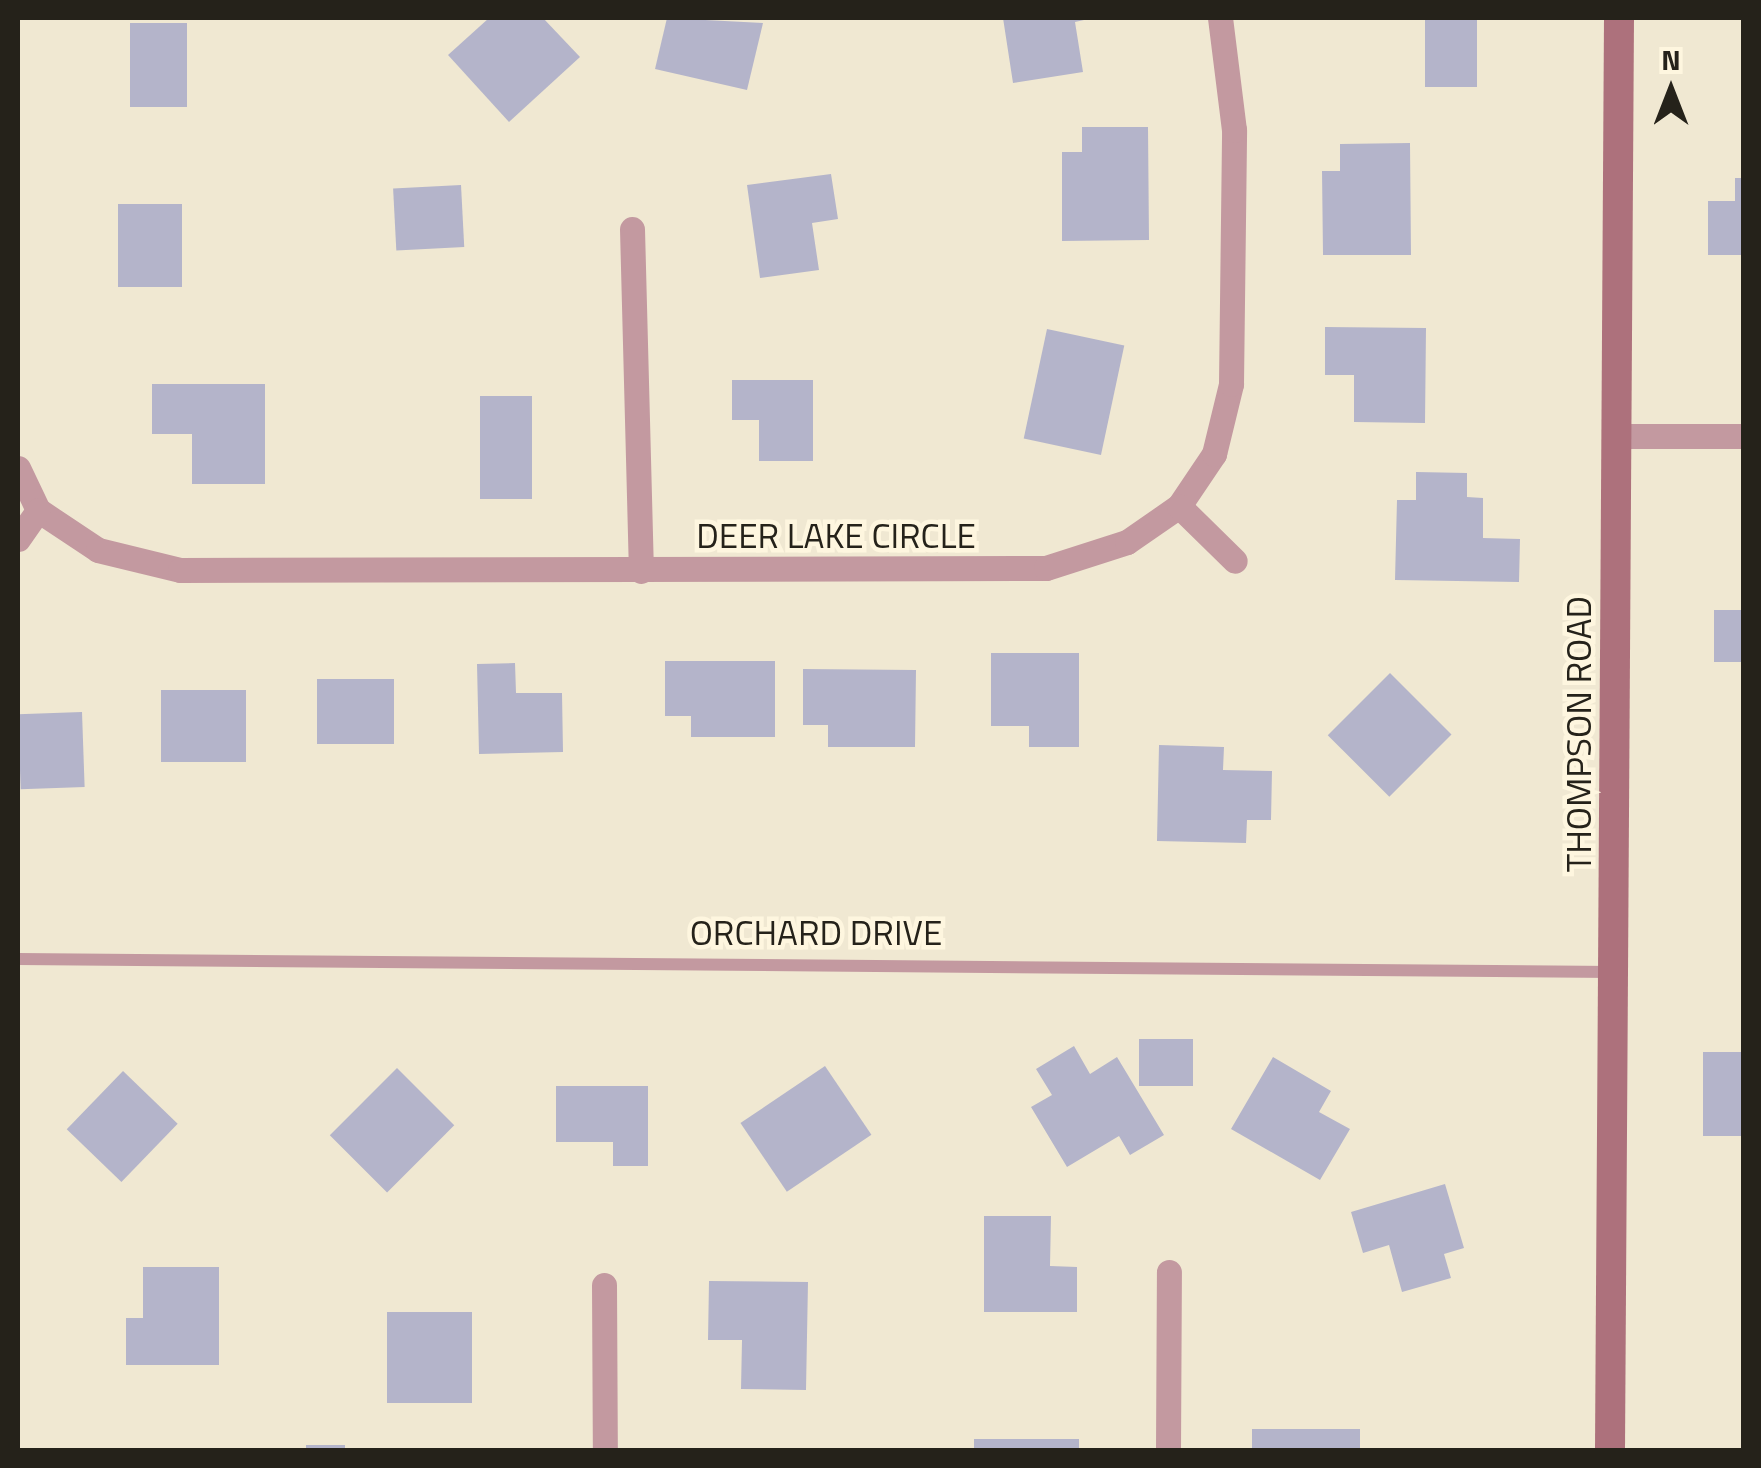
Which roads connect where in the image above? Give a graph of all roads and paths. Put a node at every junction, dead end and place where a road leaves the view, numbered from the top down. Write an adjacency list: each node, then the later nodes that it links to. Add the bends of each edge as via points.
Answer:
1 (1220, 18): 7 (street, DEER LAKE CIRCLE, via 1234,130 1230,384 1214,454)
2 (1619, 18): 4 (street, THOMPSON ROAD)
3 (632, 229): 11 (street)
4 (1616, 436): 5 (street); 13 (street, THOMPSON ROAD)
5 (1744, 436)
6 (18, 468): 8 (street)
7 (1179, 506): 10 (street); 11 (street, DEER LAKE CIRCLE, via 1127,542 1046,568)
8 (38, 510): 9 (street); 11 (street, DEER LAKE CIRCLE, via 98,550 180,570)
9 (18, 538)
10 (1235, 562)
11 (640, 571)
12 (18, 959): 13 (lane, ORCHARD DRIVE)
13 (1615, 972): 18 (street, THOMPSON ROAD)
14 (1169, 1272): 17 (street)
15 (604, 1285): 16 (street)
16 (605, 1450)
17 (1168, 1450)
18 (1610, 1450)

